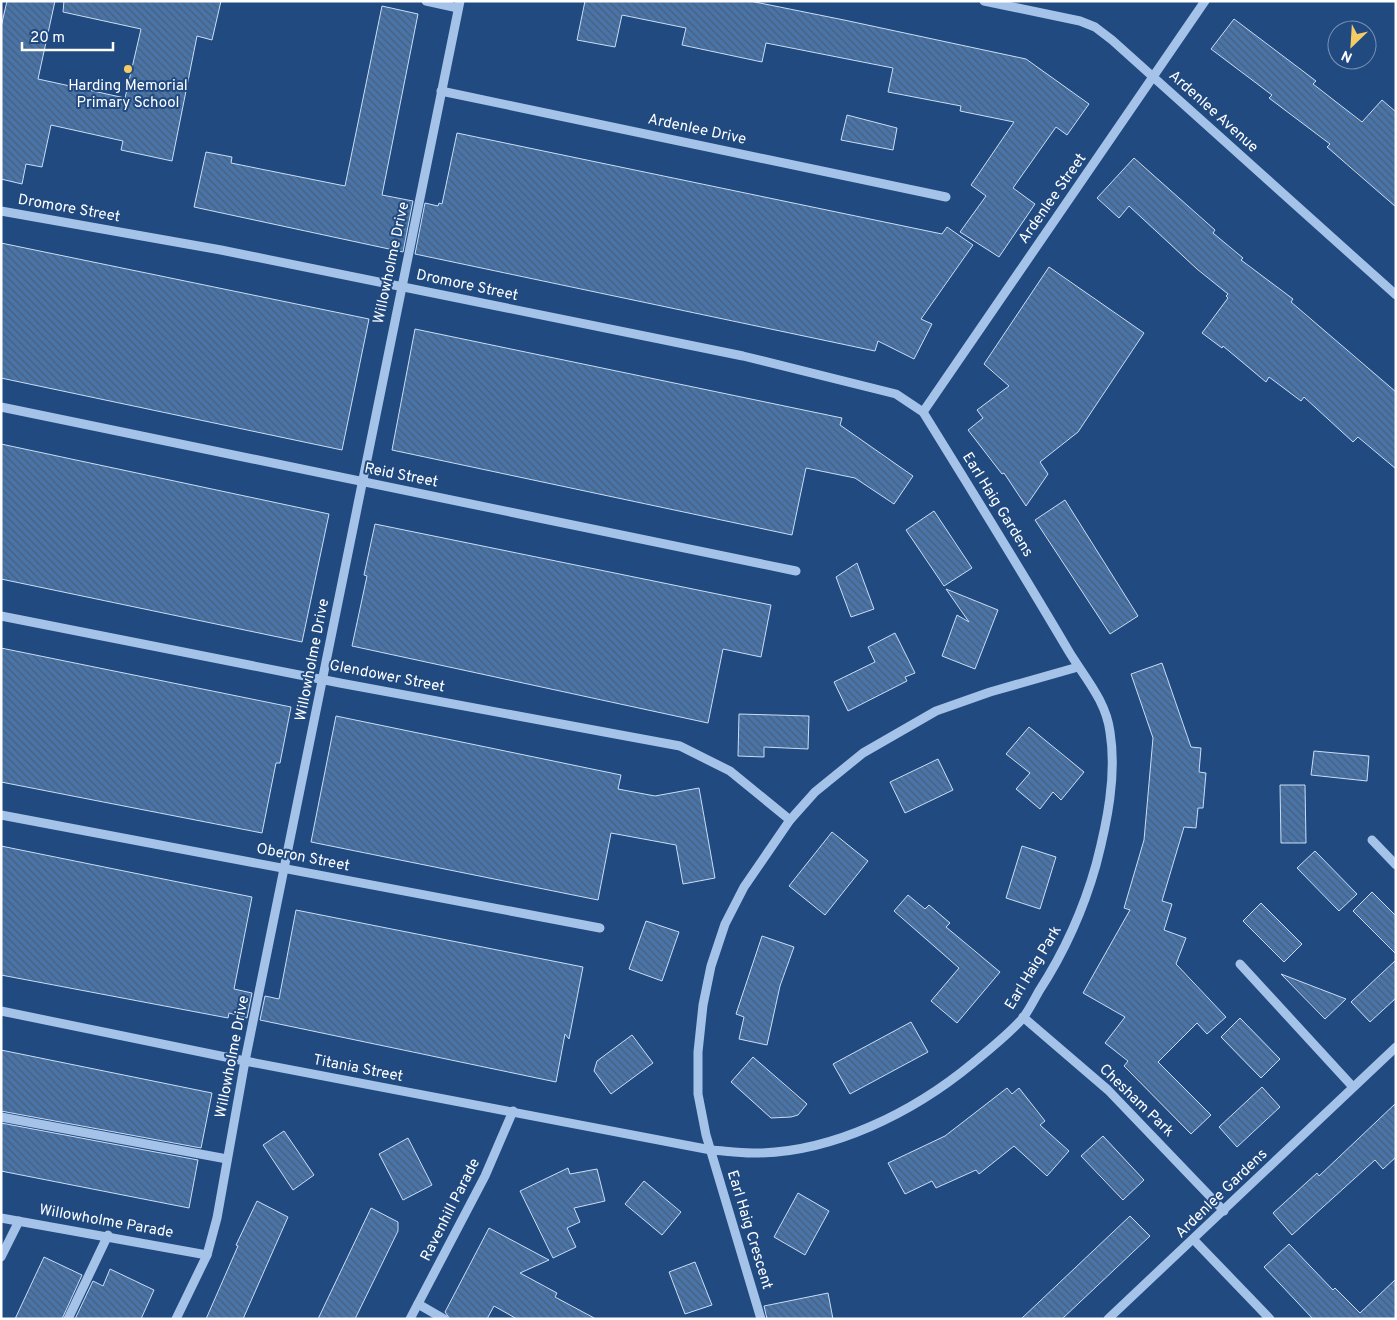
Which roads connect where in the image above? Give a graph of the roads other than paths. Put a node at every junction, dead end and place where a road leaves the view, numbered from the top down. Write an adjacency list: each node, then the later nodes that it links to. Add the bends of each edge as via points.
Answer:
1 (426, 1): 4 (street)
2 (984, 1): 5 (street, Ardenlee Avenue, via 1095,27)
3 (1205, 1): 5 (street, Ardenlee Street)
4 (459, 5): 6 (street, Willowholme Drive)
5 (1154, 77): 10 (street, Ardenlee Avenue); 13 (street, Ardenlee Street)
6 (441, 91): 7 (street, Ardenlee Drive); 9 (street, Willowholme Drive)
7 (946, 197)
8 (1, 211): 9 (street, Dromore Street)
9 (401, 286): 11 (street, Dromore Street, via 743,356); 14 (street, Willowholme Drive)
10 (1396, 295)
11 (867, 385): 13 (street, Earl Haig Gardens, via 896,394)
12 (1, 407): 14 (street, Reid Street)
13 (922, 412): 17 (street, Earl Haig Gardens)
14 (363, 483): 15 (street, Reid Street); 18 (street, Willowholme Drive)
15 (796, 571)
16 (1, 616): 18 (street, Glendower Street)
17 (1078, 667): 20 (street, via 936,711 863,753 814,792); 27 (street, Earl Haig Park, via 1100,698 1110,731 1109,807 1079,919)
18 (322, 679): 20 (street, Glendower Street, via 680,746 730,771); 23 (street, Willowholme Drive)
19 (1, 815): 23 (street, Oberon Street)
20 (790, 820): 33 (street, via 744,887 711,966 698,1052 698,1094)
21 (1372, 840): 22 (street)
22 (1396, 865)
23 (285, 869): 24 (street, Oberon Street); 29 (street, Willowholme Drive)
24 (600, 928)
25 (1240, 964): 30 (street)
26 (1, 1011): 29 (street, Titania Street)
27 (1023, 1017): 33 (street, Earl Haig Park, via 947,1084 895,1116 855,1132 793,1148 754,1153); 35 (street, Chesham Park, via 1108,1090)
28 (1396, 1048): 30 (street, Ardenlee Gardens)
29 (245, 1061): 31 (street, Titania Street); 34 (street, Willowholme Drive)
30 (1353, 1087): 35 (street, Ardenlee Gardens)
31 (513, 1111): 33 (street, Titania Street); 42 (street, Ravenhill Parade, via 485,1176)
32 (1, 1117): 34 (street)
33 (711, 1150): 47 (street, Earl Haig Crescent)
34 (227, 1159): 40 (street, Willowholme Drive)
35 (1224, 1211): 39 (street, Ardenlee Gardens)
36 (1, 1218): 37 (street, Willowholme Parade)
37 (19, 1221): 38 (street, Willowholme Parade); 41 (street)
38 (108, 1235): 40 (street, Willowholme Parade); 43 (street)
39 (1194, 1240): 48 (street, Ardenlee Gardens); 49 (street)
40 (207, 1255): 44 (street, Willowholme Drive)
41 (1, 1257)
42 (418, 1304): 45 (street, Ravenhill Parade); 46 (street)
43 (68, 1319)
44 (176, 1319)
45 (410, 1319)
46 (444, 1319)
47 (761, 1319)
48 (1108, 1319)
49 (1270, 1319)

